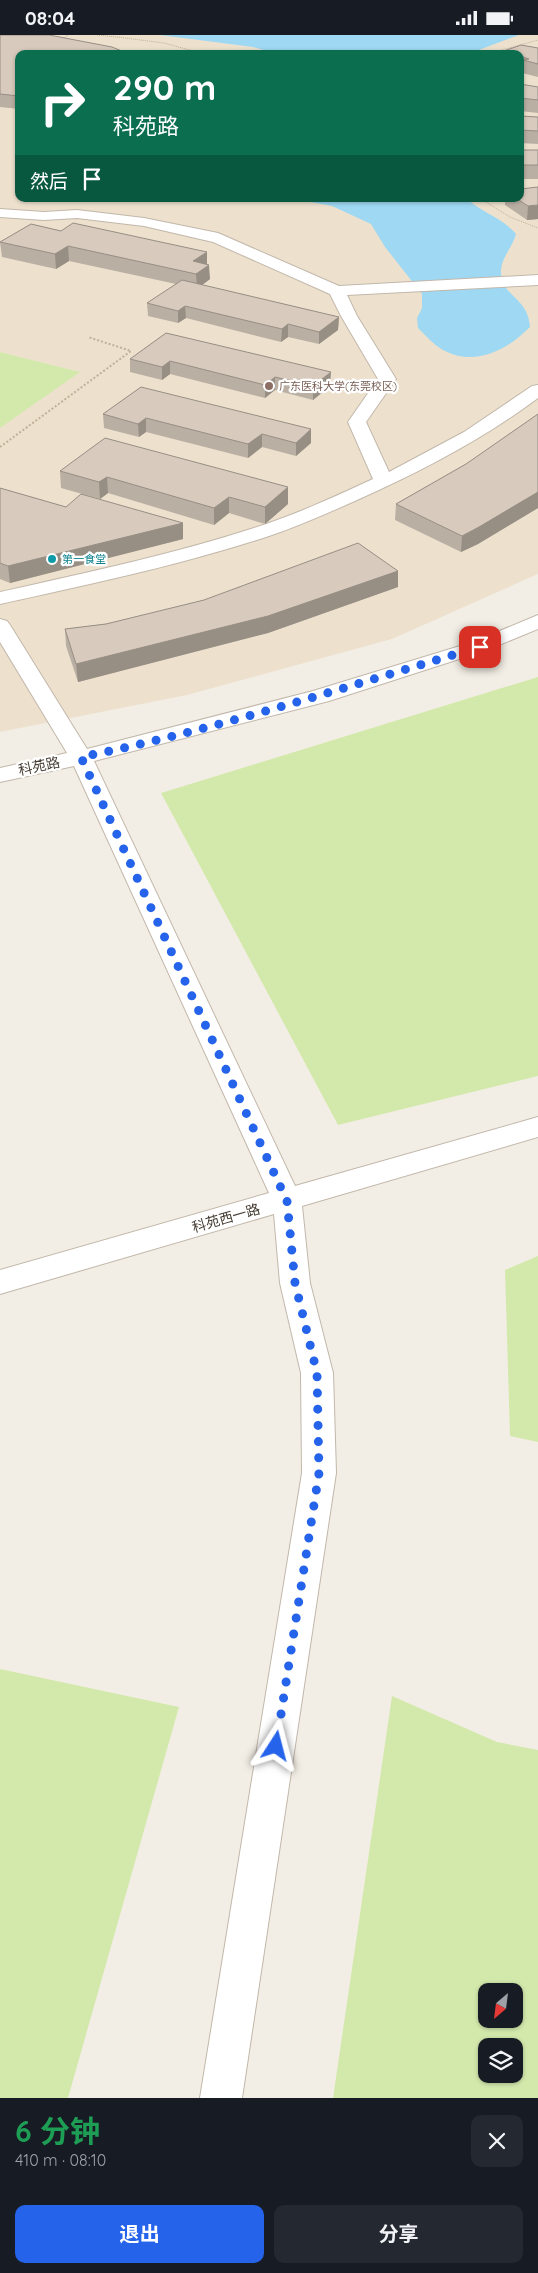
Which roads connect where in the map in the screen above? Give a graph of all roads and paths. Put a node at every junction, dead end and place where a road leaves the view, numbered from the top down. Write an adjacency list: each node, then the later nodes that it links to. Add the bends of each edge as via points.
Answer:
1 (68, 35): 5 (path)
2 (97, 35): 3 (path)
3 (118, 36): 6 (path)
4 (538, 39): 7 (path)
5 (56, 43)
6 (189, 50)
7 (501, 50)
8 (486, 202): 10 (path, via 510,217)
9 (0, 213): 12 (street, via 77,214 144,222 218,238)
10 (538, 228)
11 (538, 280): 12 (street)
12 (337, 291): 16 (street, via 387,379 357,422)
13 (88, 337): 15 (path, via 132,351)
14 (538, 390): 16 (street, via 457,445)
15 (0, 447)
16 (384, 482): 17 (street, via 301,518 250,535)
17 (0, 598)
18 (538, 621): 20 (street, 科苑路, via 480,647 321,696)
19 (0, 625): 20 (street)
20 (81, 757): 21 (street, 科苑路); 23 (street)
21 (0, 775)
22 (538, 1127): 23 (street, 科苑西一路)
23 (287, 1201): 24 (street, 科苑西一路); 25 (street, via 295,1283 317,1373 319,1473)
24 (0, 1282)
25 (221, 2098)

